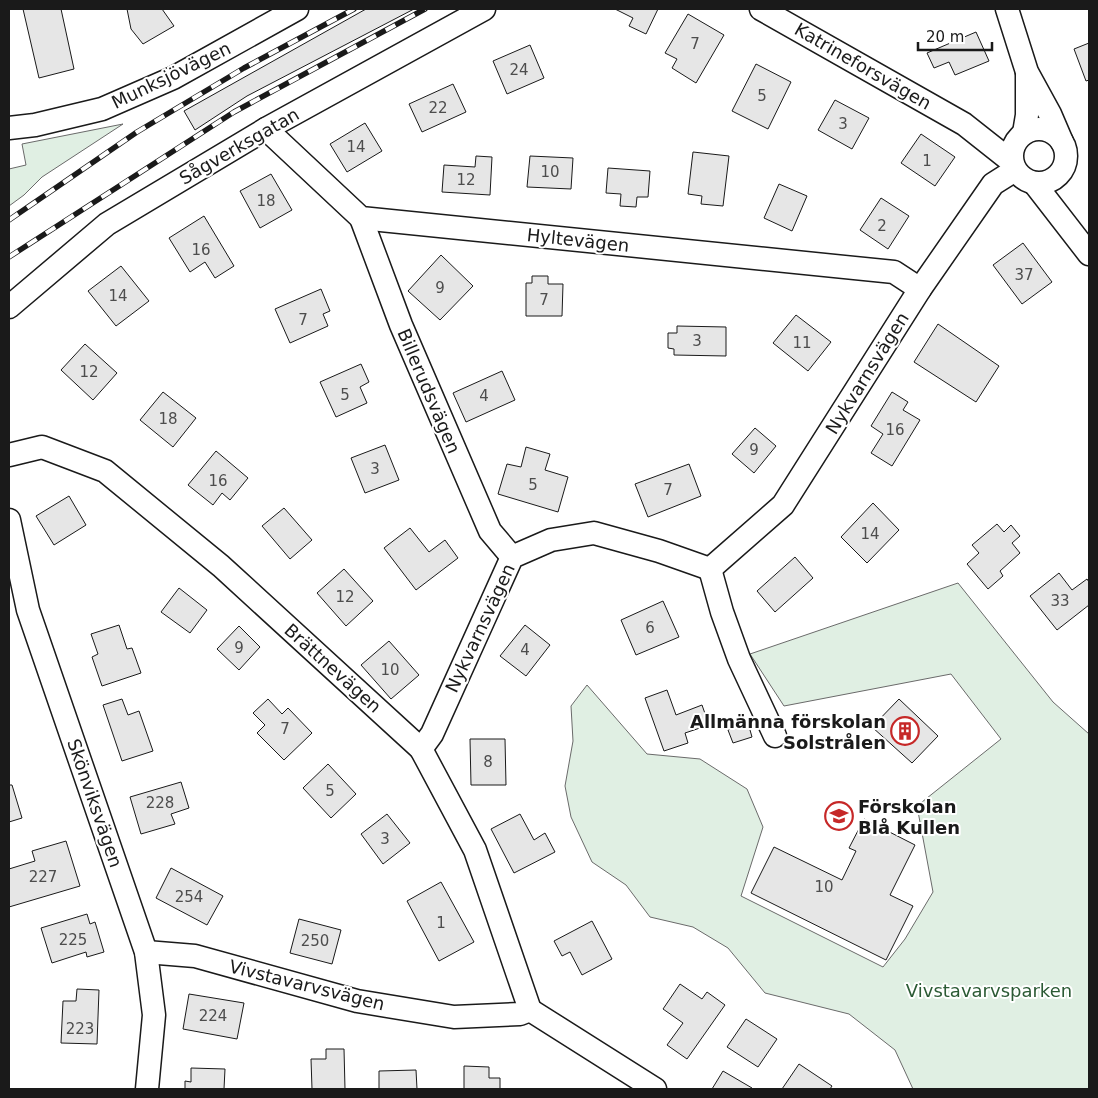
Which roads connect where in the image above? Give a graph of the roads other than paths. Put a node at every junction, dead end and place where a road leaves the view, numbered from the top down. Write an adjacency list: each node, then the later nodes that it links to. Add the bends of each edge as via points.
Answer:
1 (297, 9): 7 (street, Munksjövägen, via 173,78 102,109)
2 (484, 9): 8 (street, Sågverksgatan)
3 (762, 9): 6 (street, Katrineforsvägen)
4 (1007, 9): 5 (street)
5 (1027, 72): 9 (street, via 1027,115); 10 (street)
6 (964, 124): 9 (street, Katrineforsvägen, via 997,134); 11 (street, Katrineforsvägen)
7 (9, 128)
8 (266, 129): 15 (street); 18 (street, Sågverksgatan, via 107,224)
9 (1022, 135): 10 (street, via 1041,129 1056,135); 11 (street, via 1014,145)
10 (1062, 142): 12 (street, via 1065,164)
11 (1014, 166): 13 (street, via 1025,180); 17 (street, Nykvarnsvägen, via 993,184)
12 (1061, 171): 13 (street, via 1050,180); 14 (street)
13 (1034, 183): 14 (street)
14 (1057, 211): 16 (street)
15 (361, 218): 17 (street, Hyltevägen, via 894,272); 21 (street, Billerudsvägen, via 401,326 490,531)
16 (1089, 254)
17 (920, 289): 22 (street, Nykvarnsvägen, via 783,505)
18 (9, 307)
19 (9, 455): 24 (street, Brättnevägen, via 42,447 105,472 221,566)
20 (9, 520): 25 (street, Skönviksvägen, via 28,610)
21 (512, 557): 22 (street, Nykvarnsvägen, via 551,540 594,533 659,550); 24 (street, Nykvarnsvägen, via 432,734)
22 (710, 569): 23 (street, via 739,659)
23 (775, 736)
24 (421, 749): 26 (street, Brättnevägen, via 475,850)
25 (146, 952): 26 (street, Vivstavarvsvägen, via 195,956 357,1001 454,1017 520,1014); 27 (street, Skönviksvägen, via 154,1015)
26 (530, 1010): 28 (street)
27 (147, 1089)
28 (655, 1089)

